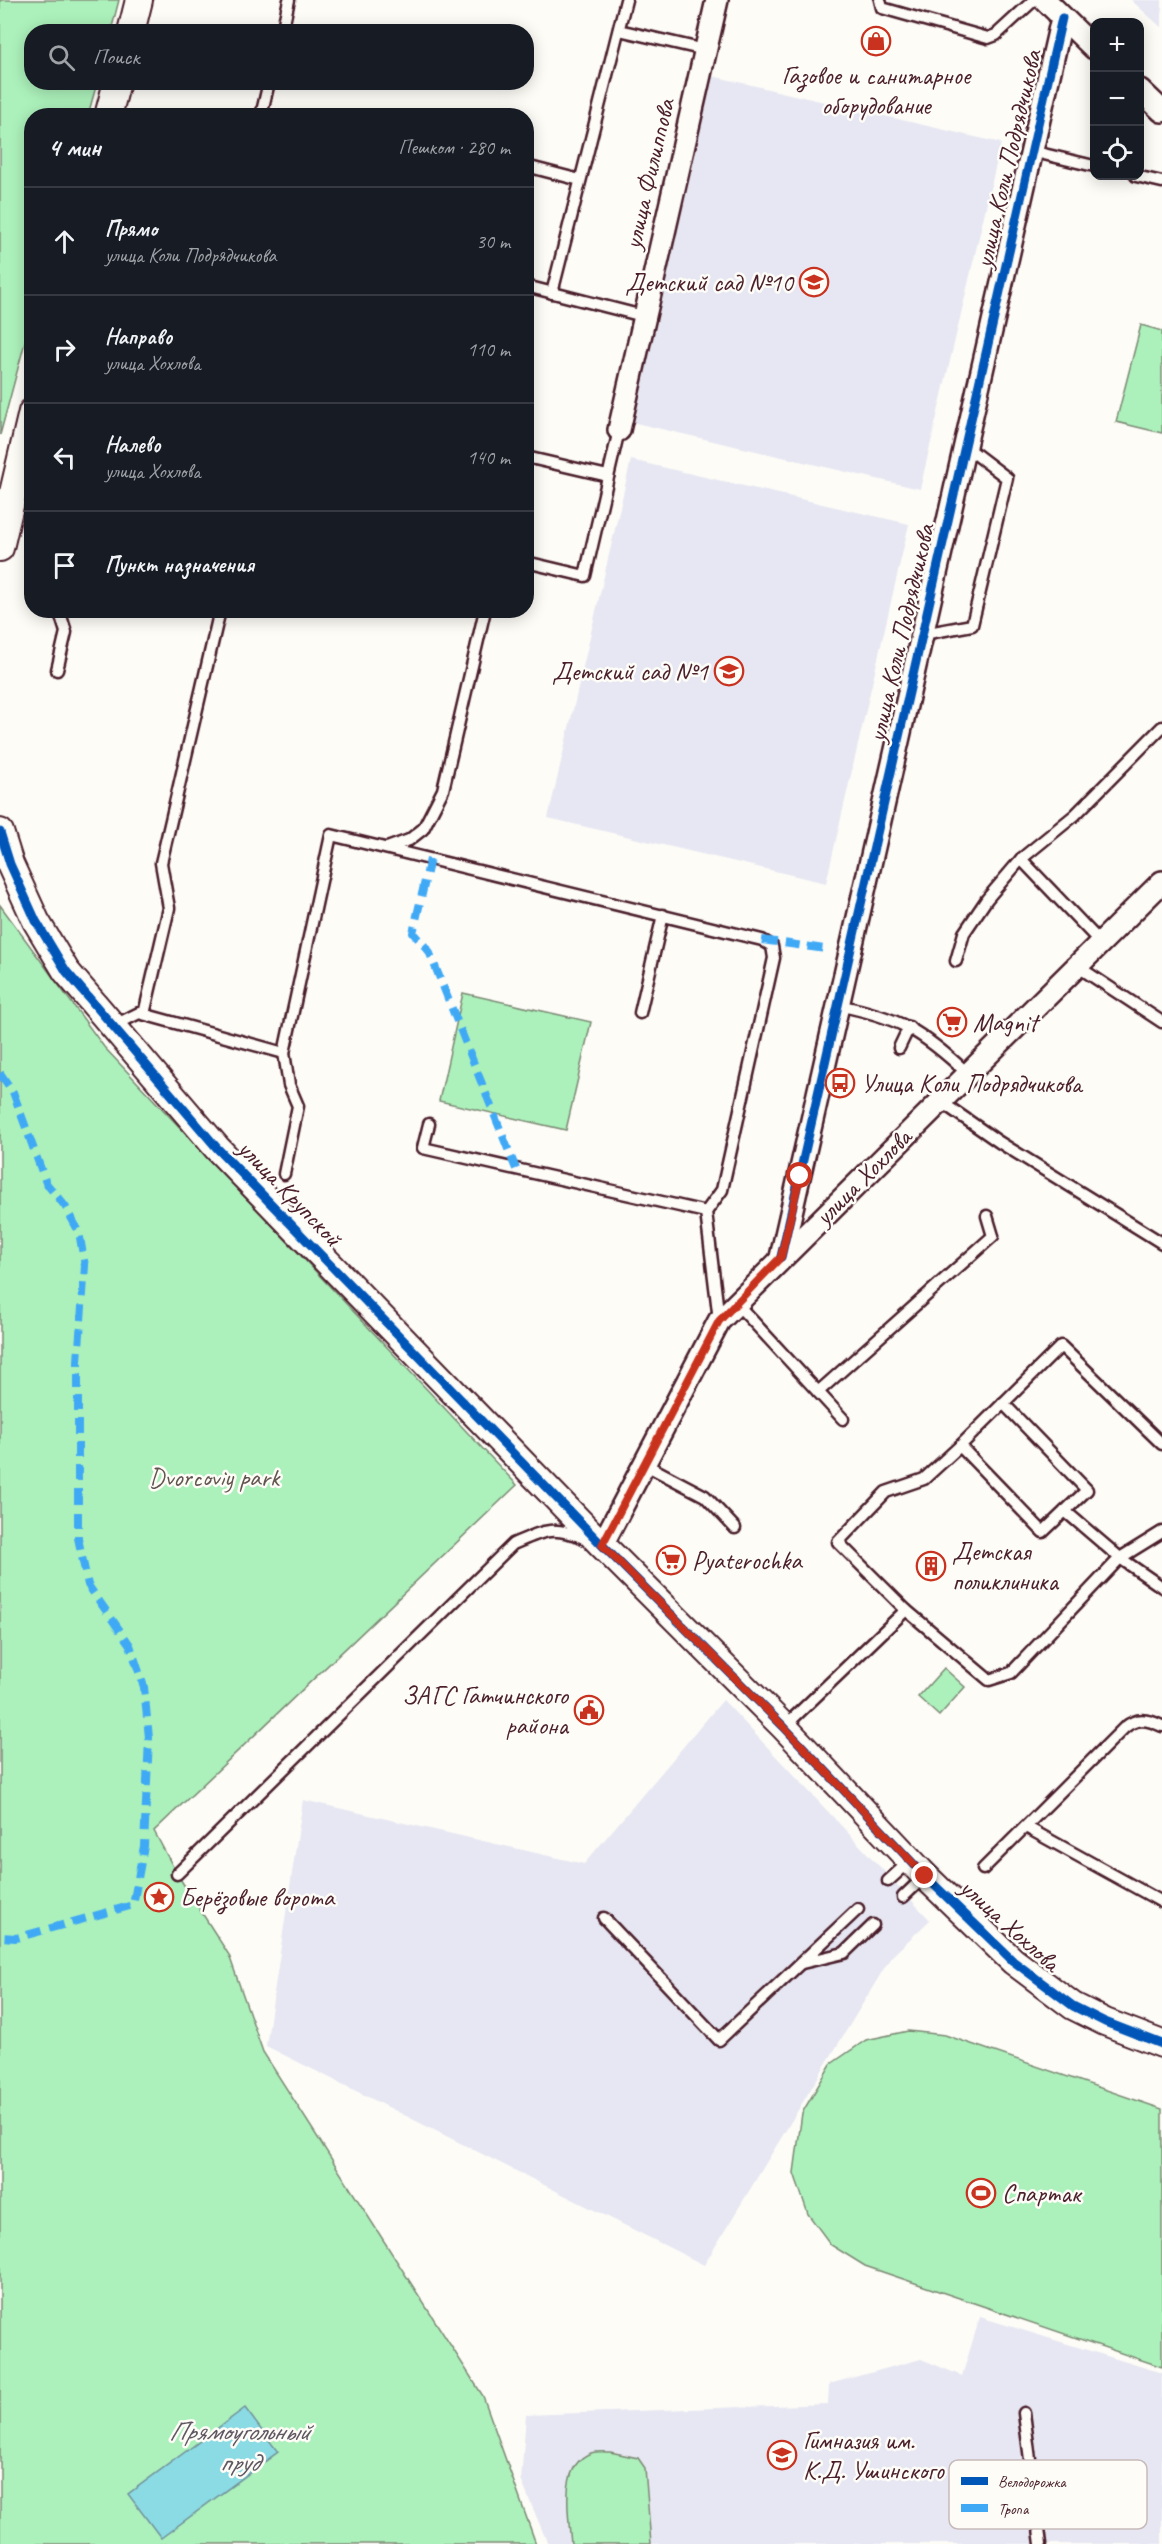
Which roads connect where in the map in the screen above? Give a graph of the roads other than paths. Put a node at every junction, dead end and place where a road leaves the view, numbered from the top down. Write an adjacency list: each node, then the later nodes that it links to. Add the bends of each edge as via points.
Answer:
1 (139, 0): 9 (street)
2 (289, 0): 10 (lane)
3 (626, 0): 11 (lane)
4 (717, 0): 13 (street, улица Филиппова)
5 (880, 0): 6 (lane, via 882,8 988,38)
6 (1034, 0)
7 (1045, 0): 8 (street)
8 (1062, 18): 12 (street); 20 (street, улица Коли Подрядчикова)
9 (133, 24)
10 (284, 24)
11 (619, 30): 13 (lane); 24 (lane)
12 (1090, 43)
13 (705, 50): 28 (street, улица Филиппова)
14 (115, 90): 17 (street)
15 (267, 90): 18 (lane)
16 (1144, 94): 19 (street)
17 (110, 108)
18 (263, 108)
19 (1162, 111)
20 (1031, 151): 21 (lane); 31 (street, улица Коли Подрядчикова)
21 (1090, 165)
22 (534, 168): 24 (lane)
23 (1144, 178): 25 (lane)
24 (580, 180): 27 (lane)
25 (1162, 182)
26 (534, 288): 27 (lane)
27 (552, 293): 28 (lane)
28 (643, 316): 29 (street, улица Филиппова)
29 (619, 430): 33 (lane)
30 (24, 446): 34 (street)
31 (965, 446): 39 (street, улица Коли Подрядчикова); 39 (lane, via 1007,478 972,625)
32 (534, 459): 33 (lane)
33 (608, 476): 35 (lane, via 585,576)
34 (0, 548)
35 (534, 564)
36 (61, 618): 40 (lane, via 66,632)
37 (218, 618): 52 (lane, via 161,863 169,908)
38 (482, 618): 43 (lane, via 443,790 423,829 409,840)
39 (922, 634): 50 (street, улица Коли Подрядчикова)
40 (57, 670)
41 (1162, 727): 44 (lane, via 1075,815)
42 (0, 832): 54 (street, улица Крупской, via 36,921 66,970)
43 (387, 848): 46 (lane); 57 (lane, via 331,835)
44 (1021, 859): 47 (lane); 48 (lane, via 987,898 964,933)
45 (1162, 882): 47 (street, улица Хохлова)
46 (663, 915): 51 (lane); 64 (lane, via 762,940 772,946 774,958 722,1190)
47 (1101, 943): 49 (street, улица Хохлова)
48 (956, 961)
49 (1077, 966): 53 (lane); 58 (street, улица Хохлова)
50 (837, 1005): 55 (lane, via 868,1011); 62 (street, улица Коли Подрядчикова)
51 (640, 1012)
52 (144, 1014): 54 (lane); 57 (lane)
53 (1162, 1022)
54 (113, 1026): 79 (street, улица Крупской, via 217,1148)
55 (909, 1027): 56 (lane); 58 (lane, via 943,1050)
56 (899, 1048)
57 (284, 1053): 61 (lane, via 289,1085 298,1106)
58 (968, 1074): 59 (street, улица Хохлова)
59 (940, 1101): 63 (street, улица Хохлова); 66 (lane)
60 (429, 1124): 64 (lane, via 423,1148)
61 (284, 1174)
62 (800, 1176): 63 (street, via 805,1197 811,1202); 67 (street, улица Коли Подрядчикова)
63 (838, 1202): 67 (street, улица Хохлова)
64 (706, 1212): 69 (lane)
65 (987, 1216): 70 (lane, via 993,1236)
66 (1162, 1243)
67 (781, 1257): 68 (street, улица Хохлова)
68 (737, 1304): 69 (street, улица Хохлова); 70 (lane)
69 (719, 1321): 75 (street, улица Хохлова)
70 (818, 1392): 72 (lane)
71 (1003, 1403): 73 (lane, via 1061,1346); 74 (lane); 76 (lane, via 1087,1490)
72 (843, 1419)
73 (1162, 1444)
74 (960, 1446): 76 (lane, via 1044,1532); 82 (lane, via 924,1479 885,1492 838,1542)
75 (644, 1464): 77 (lane, via 705,1496); 79 (street, улица Хохлова)
76 (1065, 1511): 80 (lane)
77 (735, 1528)
78 (1162, 1532): 80 (lane)
79 (602, 1545): 84 (street, улица Хохлова); 88 (lane, via 564,1529 542,1531 513,1544)
80 (1120, 1558): 81 (lane); 82 (lane, via 1011,1673 989,1680)
81 (1162, 1587)
82 (906, 1610): 84 (lane)
83 (1162, 1726): 85 (lane, via 1148,1719 1133,1720)
84 (784, 1727): 86 (street, улица Хохлова)
85 (1026, 1827): 87 (lane); 91 (lane)
86 (917, 1868): 89 (lane); 90 (lane); 96 (street, улица Хохлова, via 1012,1961 1040,1983 1073,2006)
87 (984, 1869)
88 (177, 1874)
89 (888, 1881)
90 (903, 1897)
91 (1162, 1902)
92 (858, 1909): 95 (lane)
93 (604, 1918): 95 (lane, via 719,2040)
94 (873, 1925): 95 (lane, via 844,1953)
95 (801, 1963)
96 (1162, 2044)
97 (1024, 2413): 98 (lane)
98 (1030, 2460)
99 (1039, 2529): 100 (lane)
100 (1041, 2544)

